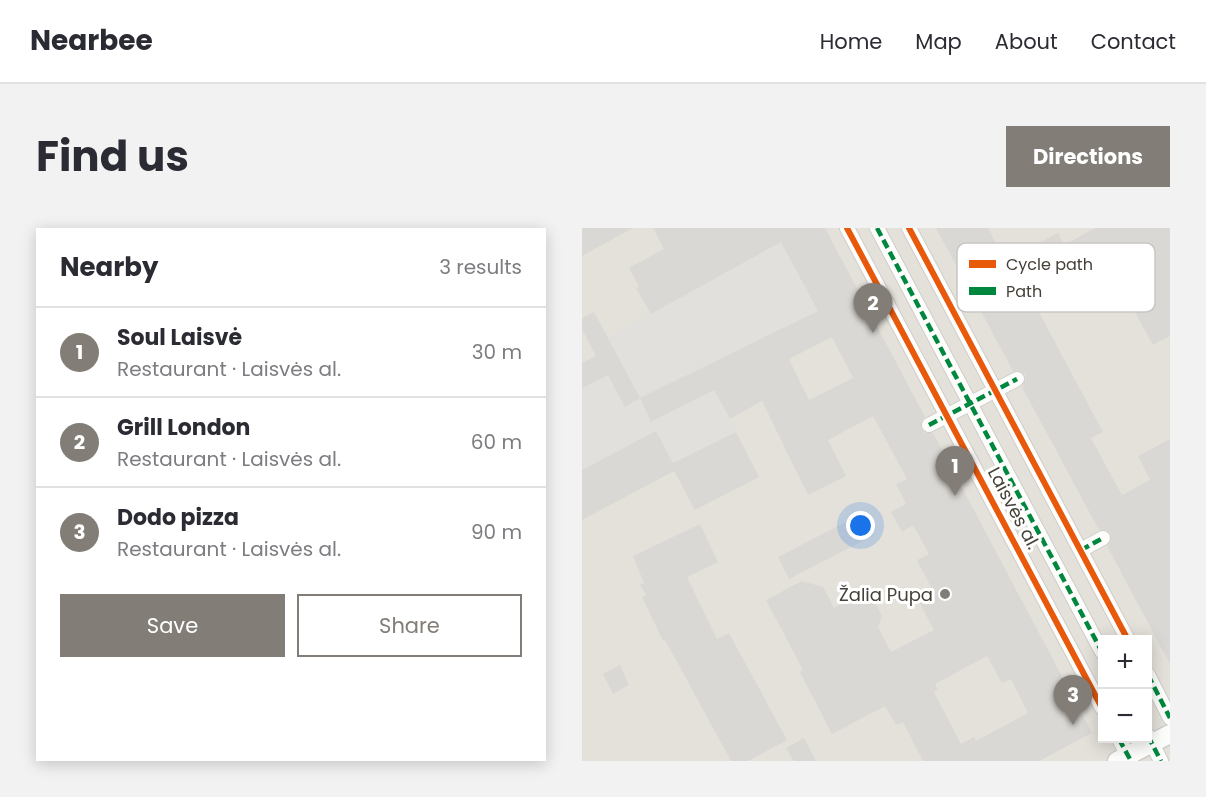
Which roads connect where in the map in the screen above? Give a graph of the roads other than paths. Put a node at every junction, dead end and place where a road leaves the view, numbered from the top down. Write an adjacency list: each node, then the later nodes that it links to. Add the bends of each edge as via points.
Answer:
1 (847, 228): 7 (street, Laisvės al.)
2 (877, 228): 6 (street, Laisvės al.)
3 (909, 228): 5 (street)
4 (1017, 379): 5 (street)
5 (996, 390): 6 (street); 10 (street)
6 (970, 404): 7 (street); 12 (street, Laisvės al.)
7 (947, 416): 8 (street); 14 (street, Laisvės al.)
8 (929, 425)
9 (1103, 538): 10 (street)
10 (1081, 550): 11 (street)
11 (1126, 635)
12 (1098, 644)
13 (1152, 683): 15 (street)
14 (1098, 700)
15 (1170, 718)
16 (1170, 734): 17 (street)
17 (1152, 739)
18 (1120, 743): 21 (street)
19 (1145, 743): 21 (street)
20 (1151, 743): 22 (street)
21 (1125, 759)
22 (1161, 761)

